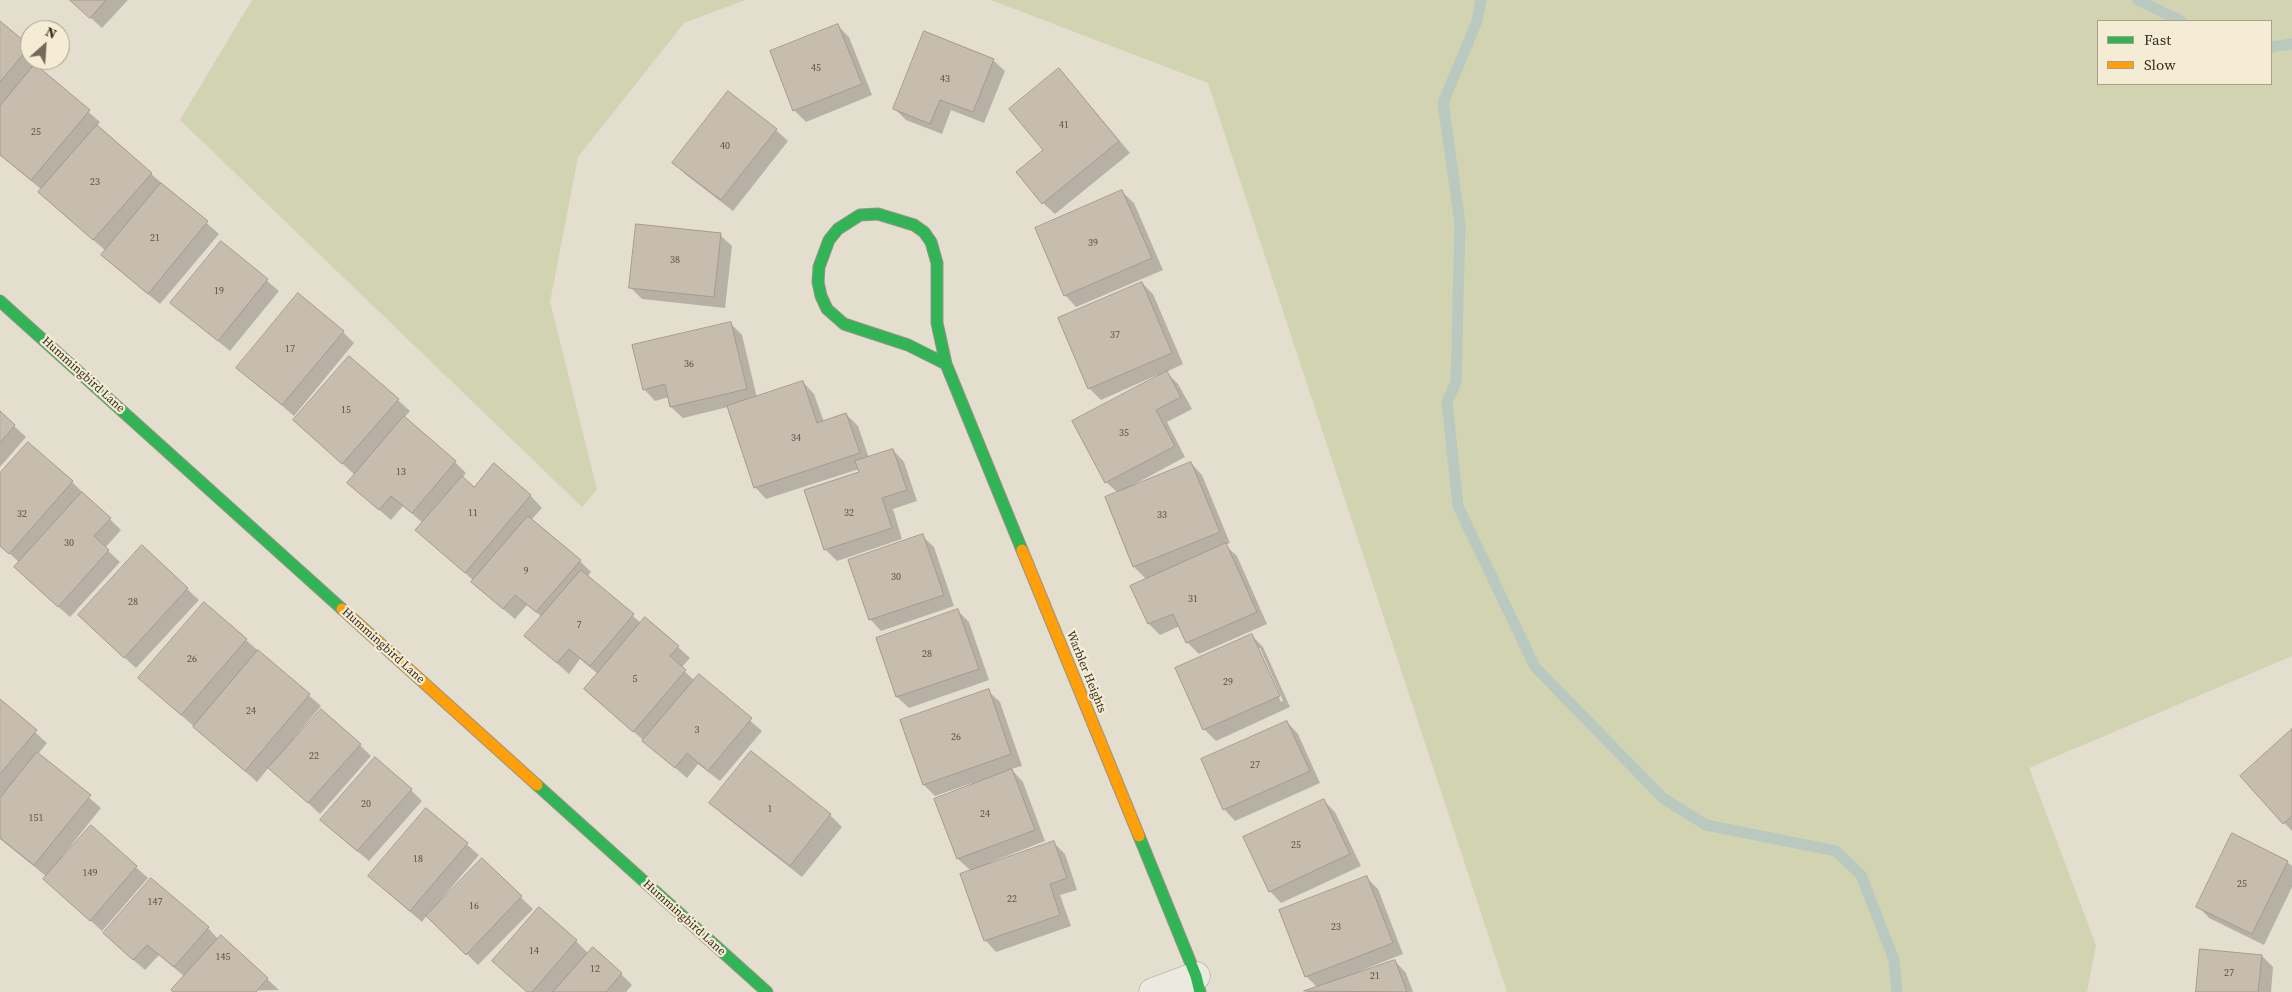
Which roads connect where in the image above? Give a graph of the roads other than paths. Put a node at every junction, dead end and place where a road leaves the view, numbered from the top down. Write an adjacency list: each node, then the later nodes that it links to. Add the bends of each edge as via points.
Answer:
1 (0, 301): 4 (street, Hummingbird Lane)
2 (946, 364): 2 (street, Warbler Heights, via 937,322 938,268 934,249 923,232 906,220 886,215 863,214 843,224 828,240 819,261 817,283 823,300 837,320 855,329 911,346); 3 (street, Warbler Heights)
3 (1198, 984): 5 (street)
4 (767, 992)
5 (1153, 992)

